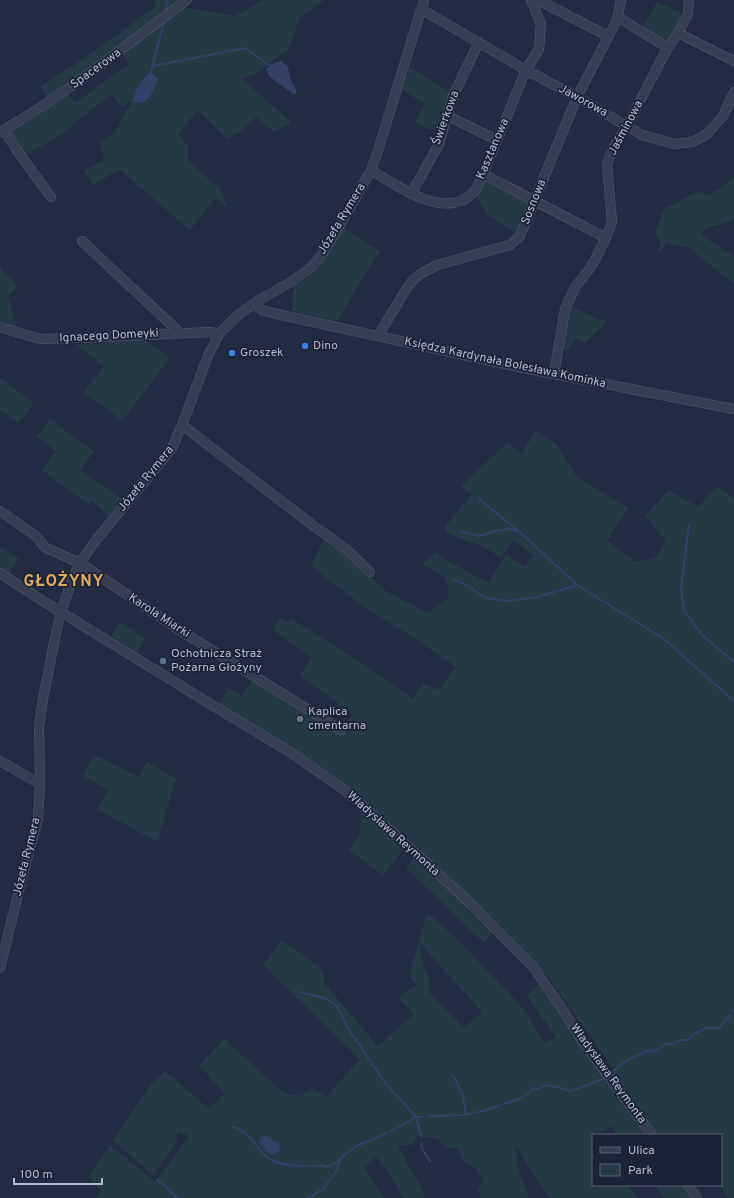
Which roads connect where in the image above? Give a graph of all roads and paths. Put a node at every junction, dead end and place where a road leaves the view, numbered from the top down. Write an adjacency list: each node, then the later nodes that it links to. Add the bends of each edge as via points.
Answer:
1 (187, 0): 18 (street, Spacerowa, via 81,81)
2 (531, 0): 13 (street, Kasztanowa, via 541,24 539,49)
3 (538, 0): 9 (street)
4 (622, 0): 7 (street, Sosnowa)
5 (689, 0): 8 (street, Jaśminowa, via 688,14)
6 (423, 4): 10 (street, Jaworowa); 20 (street, Józefa Rymera)
7 (618, 17): 9 (street, Sosnowa); 11 (street)
8 (678, 33): 11 (street, Jaśminowa); 12 (street)
9 (608, 36): 15 (street, Sosnowa)
10 (479, 42): 13 (street, Jaworowa); 16 (street, Świerkowa, via 453,96)
11 (668, 48): 17 (street, Jaśminowa)
12 (734, 61)
13 (526, 70): 15 (street, Jaworowa); 19 (street, Kasztanowa)
14 (734, 92): 17 (street, Jaworowa, via 723,116 706,134 692,142 675,144 642,135)
15 (577, 97): 17 (street, Jaworowa); 24 (street, Sosnowa)
16 (448, 116): 19 (street); 22 (street, Świerkowa, via 438,144)
17 (627, 126): 25 (street, Jaśminowa, via 614,146 608,164 612,222)
18 (2, 131): 23 (street)
19 (497, 140): 21 (street, Kasztanowa)
20 (371, 170): 22 (street, Kasztanowa); 27 (street, Józefa Rymera, via 317,261 292,282)
21 (483, 174): 22 (street, Kasztanowa, via 474,192 462,200 432,202); 24 (street)
22 (411, 194)
23 (51, 197)
24 (535, 200): 25 (street); 33 (street, Sosnowa, via 520,236 510,245 437,265 413,280)
25 (606, 238): 34 (street, Jaśminowa, via 565,309)
26 (82, 241): 31 (street)
27 (266, 297): 28 (street, Józefa Rymera); 29 (street)
28 (254, 304): 29 (street, Księdza Kardynała Bolesława Kominka, via 262,310); 32 (street, Józefa Rymera, via 238,315)
29 (277, 314): 33 (street, Księdza Kardynała Bolesława Kominka)
30 (0, 327): 31 (street, Ignacego Domeyki, via 40,339)
31 (180, 333): 32 (street, Ignacego Domeyki)
32 (219, 334): 36 (street, Józefa Rymera)
33 (378, 336): 34 (street, Księdza Kardynała Bolesława Kominka)
34 (554, 374): 35 (street, Księdza Kardynała Bolesława Kominka)
35 (734, 409)
36 (182, 425): 38 (street, Józefa Rymera, via 170,451); 39 (street, via 346,549)
37 (0, 511): 38 (street, Karola Miarki, via 36,536 46,548)
38 (80, 563): 41 (street, Józefa Rymera); 42 (street, Karola Miarki, via 181,630)
39 (370, 572)
40 (0, 573): 41 (street, Władysława Reymonta)
41 (61, 612): 44 (street, Józefa Rymera, via 39,728); 46 (street, Władysława Reymonta, via 290,752 357,801 471,904 534,968 583,1042)
42 (341, 730)
43 (0, 761): 44 (street)
44 (40, 784): 45 (street, Józefa Rymera, via 38,818)
45 (0, 968)
46 (651, 1134)
47 (689, 1186): 48 (street)
48 (697, 1198)

